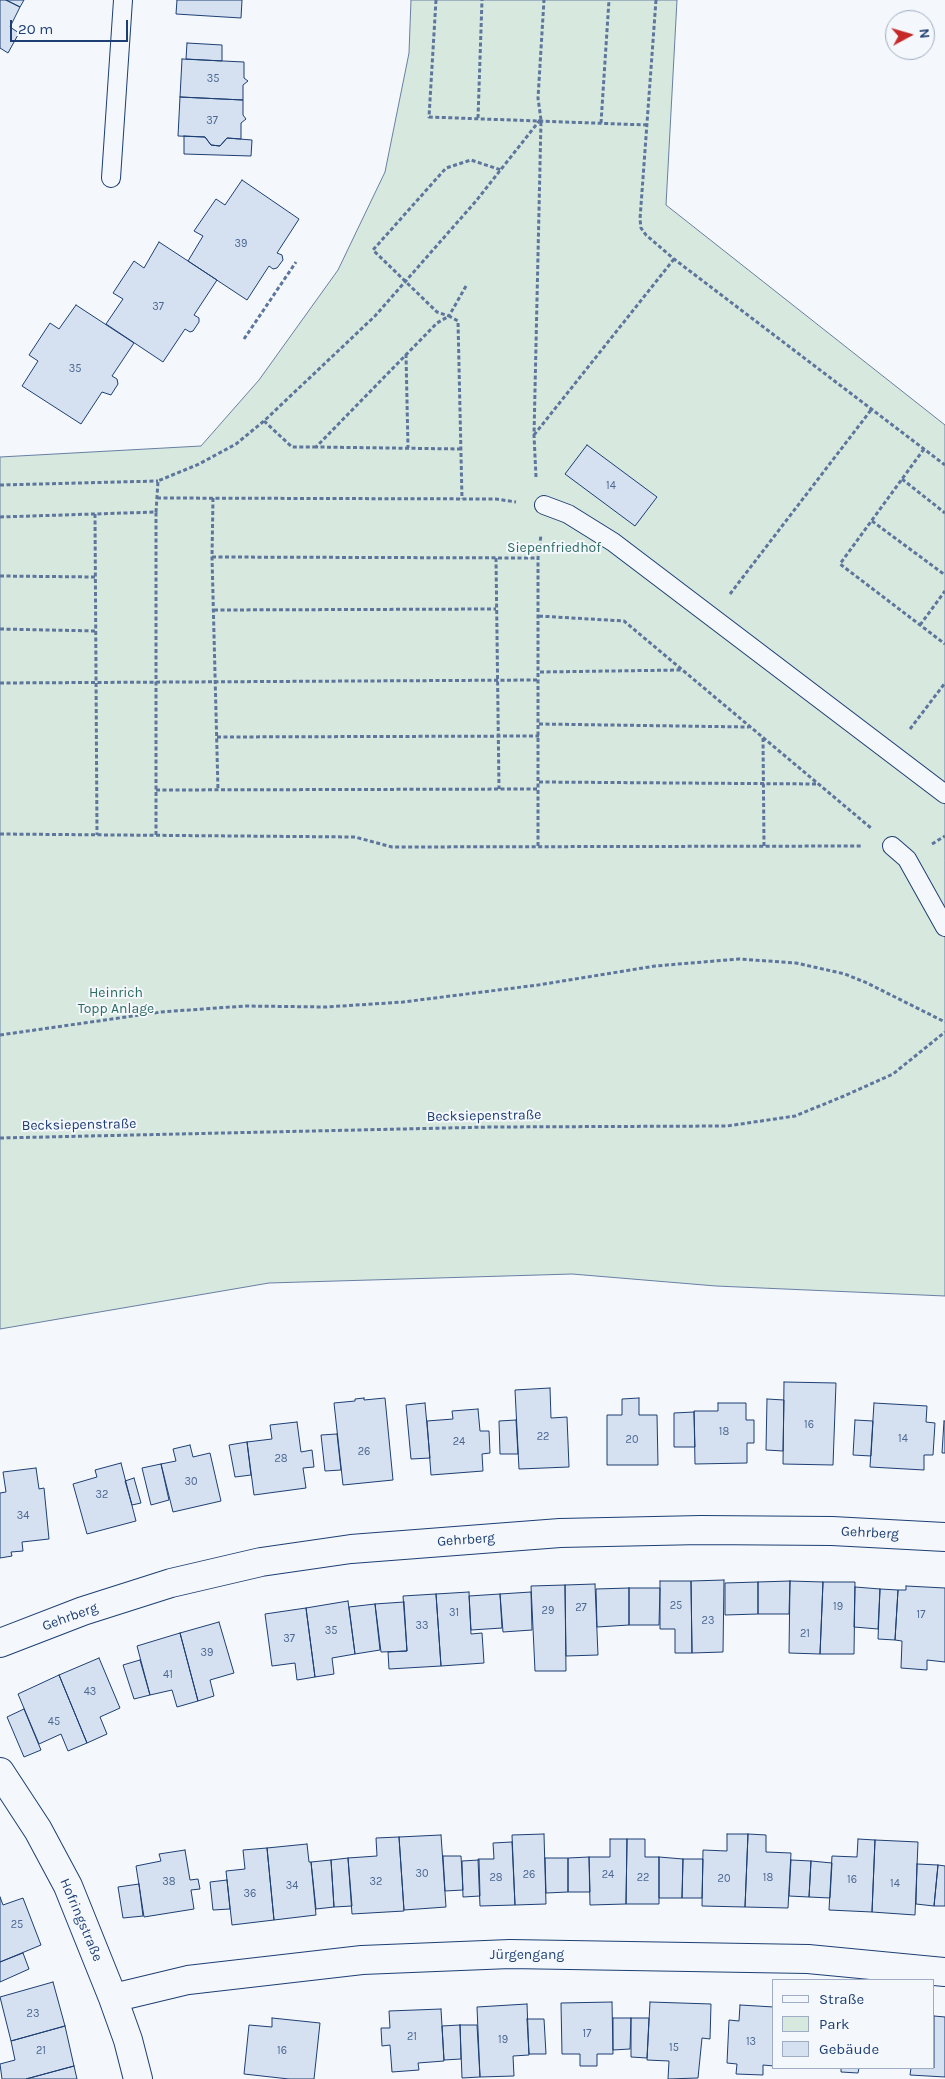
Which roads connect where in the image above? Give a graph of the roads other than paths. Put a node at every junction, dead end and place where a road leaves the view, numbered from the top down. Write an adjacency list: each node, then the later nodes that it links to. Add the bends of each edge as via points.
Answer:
1 (123, 0): 2 (lane)
2 (111, 178)
3 (544, 505): 4 (lane, via 596,530)
4 (945, 794)
5 (892, 846): 6 (lane, via 907,860)
6 (945, 927)
7 (945, 1537): 8 (street, Gehrberg, via 832,1531 701,1530 560,1533 351,1549 261,1562 172,1583 83,1611)
8 (0, 1643)
9 (0, 1772): 11 (street, Hofringstraße, via 38,1830 68,1886)
10 (945, 1972): 11 (street, Jürgengang, via 808,1959 510,1954 352,1961 188,1980)
11 (113, 1998): 12 (street, Hofringstraße)
12 (138, 2079)

